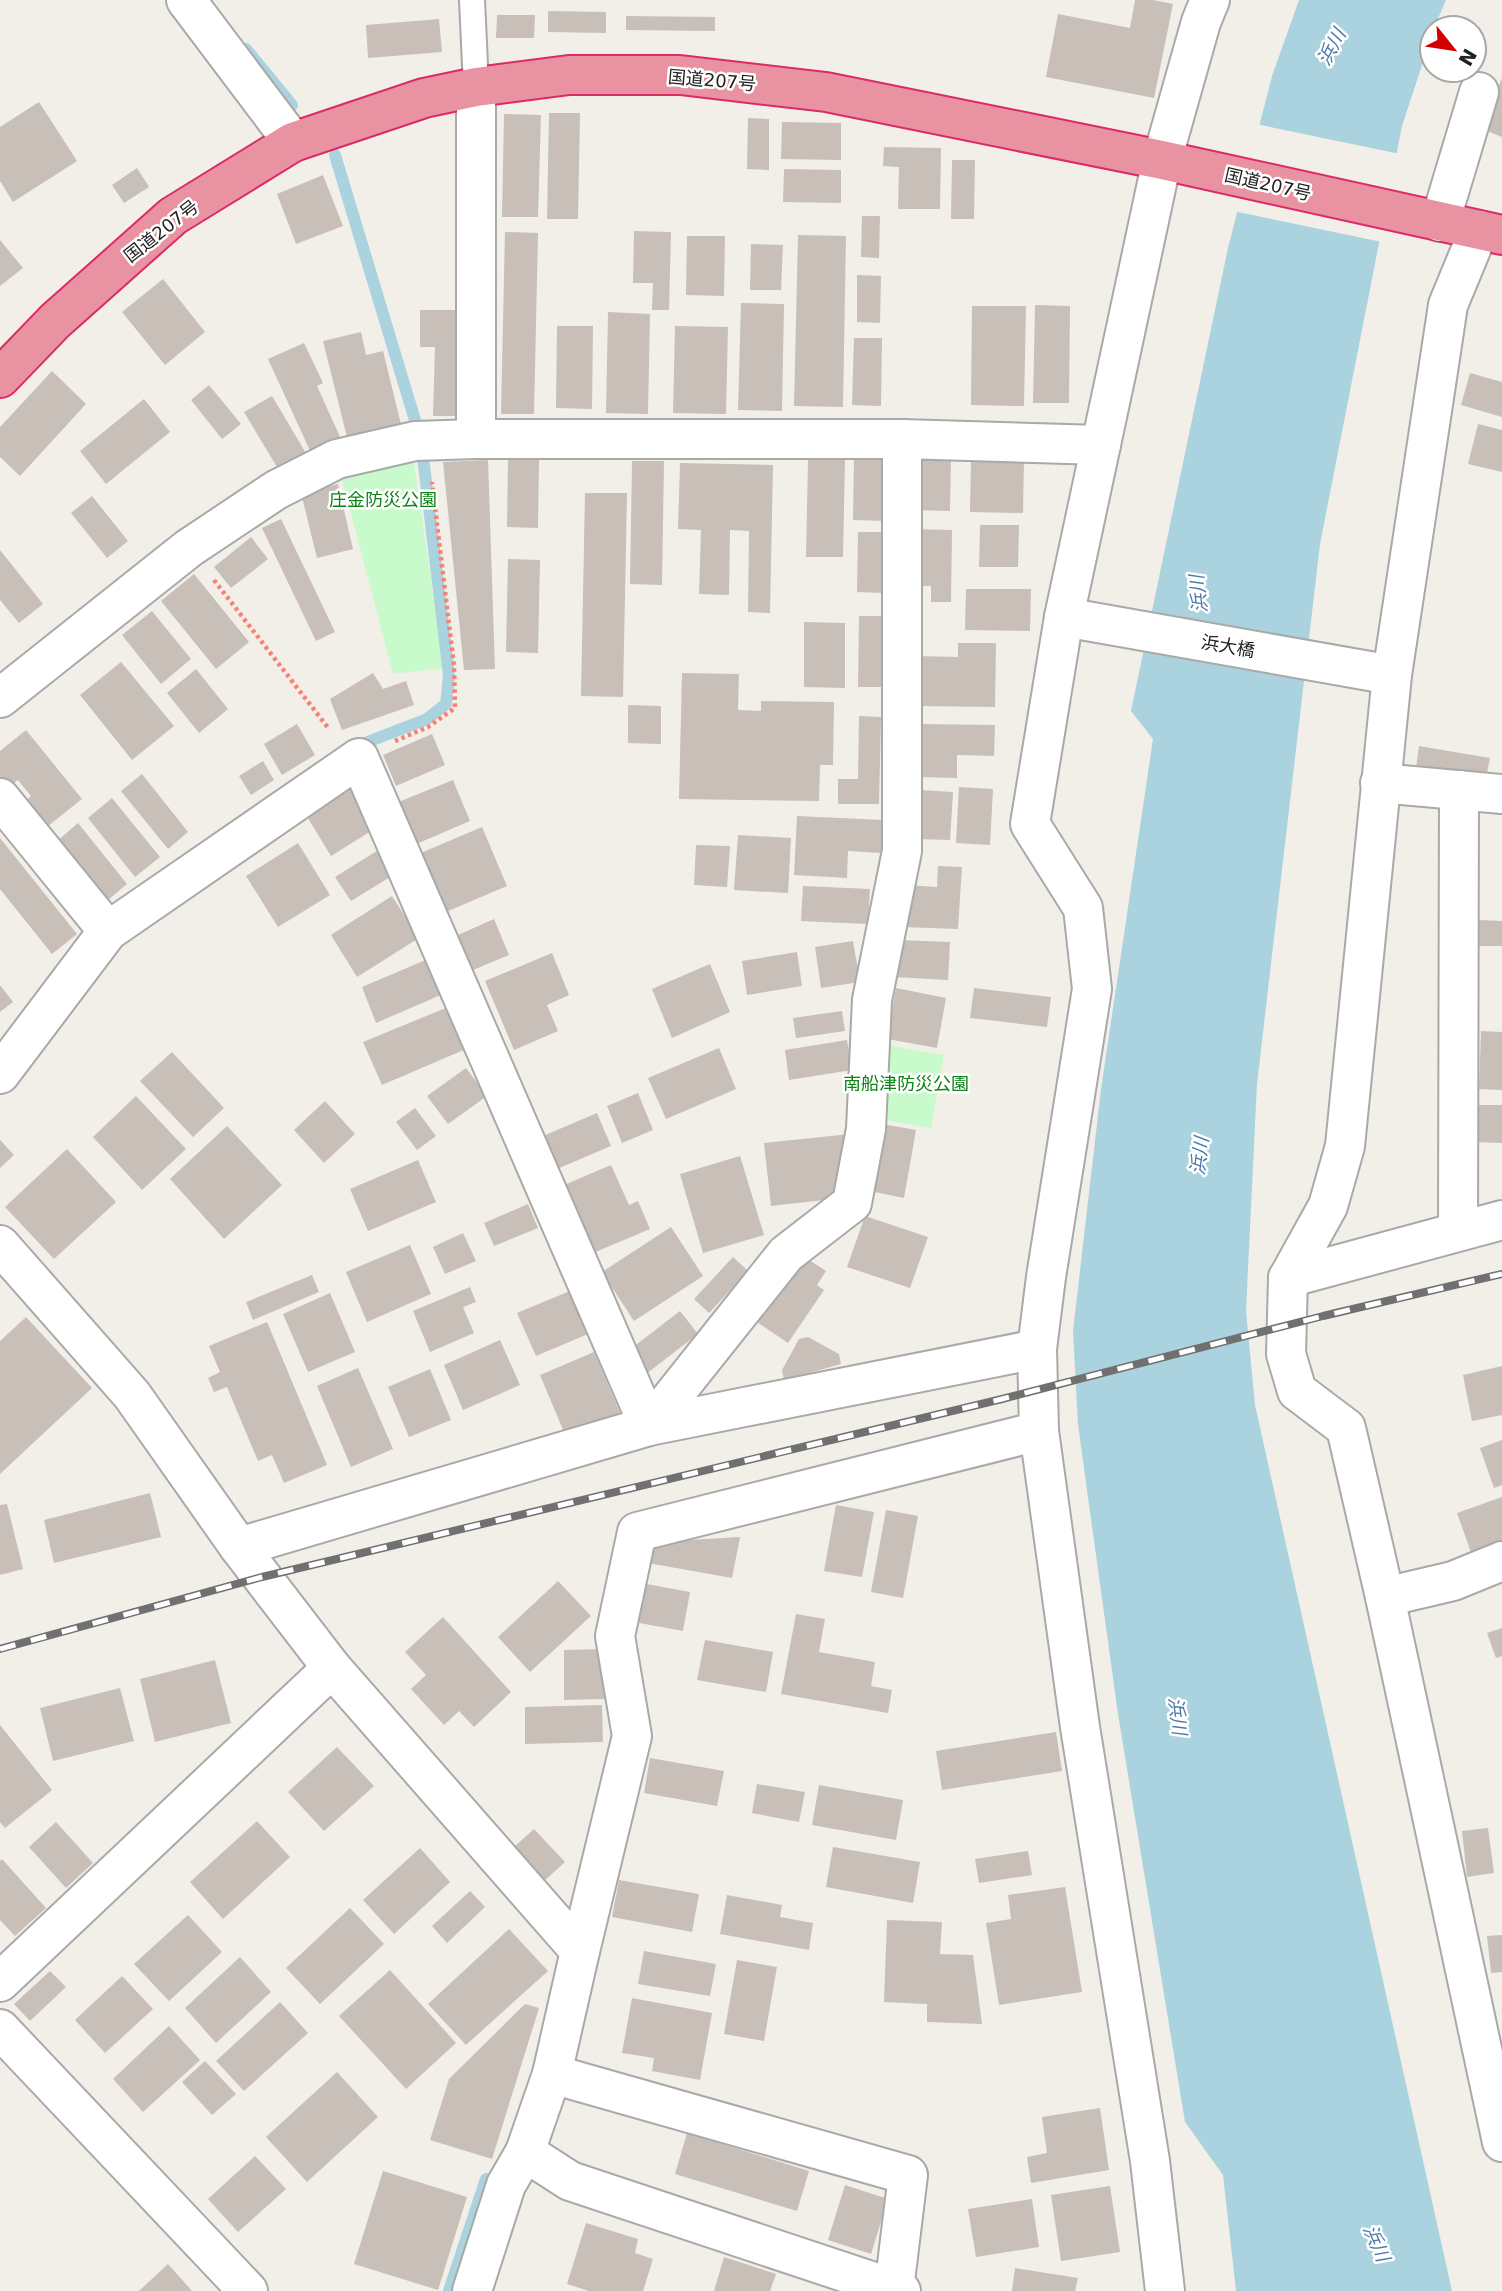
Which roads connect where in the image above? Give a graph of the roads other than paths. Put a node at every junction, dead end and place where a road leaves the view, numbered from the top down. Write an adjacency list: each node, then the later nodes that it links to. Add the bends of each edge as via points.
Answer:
1 (186, 0): 6 (street)
2 (472, 0): 4 (lane)
3 (1210, 0): 7 (street, via 1201,22)
4 (476, 87): 6 (highway, 国道207号, via 424,98); 7 (highway, 国道207号, via 569,75 680,75 826,92); 11 (street)
5 (1479, 92): 8 (street)
6 (293, 142): 10 (highway, 国道207号, via 173,216 55,321)
7 (1173, 163): 8 (highway, 国道207号); 13 (street)
8 (1436, 221): 9 (highway, 国道207号)
9 (1491, 233): 15 (street, via 1448,306)
10 (0, 378)
11 (476, 439): 12 (street); 16 (street, via 421,440 337,459 276,490 189,548)
12 (902, 439): 13 (street); 28 (street, via 902,851 872,1000 866,1129 852,1203 786,1254)
13 (1101, 444): 14 (street)
14 (1063, 617): 15 (street, 浜大橋); 27 (street, via 1030,824 1083,908 1092,989)
15 (1392, 675): 17 (street)
16 (0, 698)
17 (1380, 783): 18 (street); 26 (street, via 1345,1146 1328,1206)
18 (1459, 790): 19 (street); 24 (street)
19 (1502, 794)
20 (0, 798): 21 (street)
21 (101, 923): 22 (street); 28 (street, via 346,746)
22 (0, 1074)
23 (1502, 1220): 24 (street)
24 (1458, 1231): 26 (street)
25 (0, 1245): 30 (street, via 132,1395)
26 (1288, 1278): 32 (street, via 1286,1353 1297,1391 1346,1428)
27 (1037, 1349): 28 (street); 29 (street)
28 (649, 1426): 30 (street)
29 (1040, 1431): 34 (street, via 637,1532 615,1636 632,1736); 43 (street)
30 (239, 1547): 33 (street)
31 (1502, 1561): 32 (street, via 1453,1581)
32 (1385, 1597): 38 (street)
33 (332, 1668): 34 (street); 35 (street)
34 (580, 1951): 37 (street)
35 (0, 1982)
36 (0, 2029): 41 (street)
37 (552, 2074): 39 (street); 40 (street, via 908,2175)
38 (1502, 2143)
39 (525, 2152): 40 (street, via 570,2181); 42 (street, via 506,2185)
40 (898, 2290)
41 (248, 2291)
42 (472, 2291)
43 (1166, 2291)

